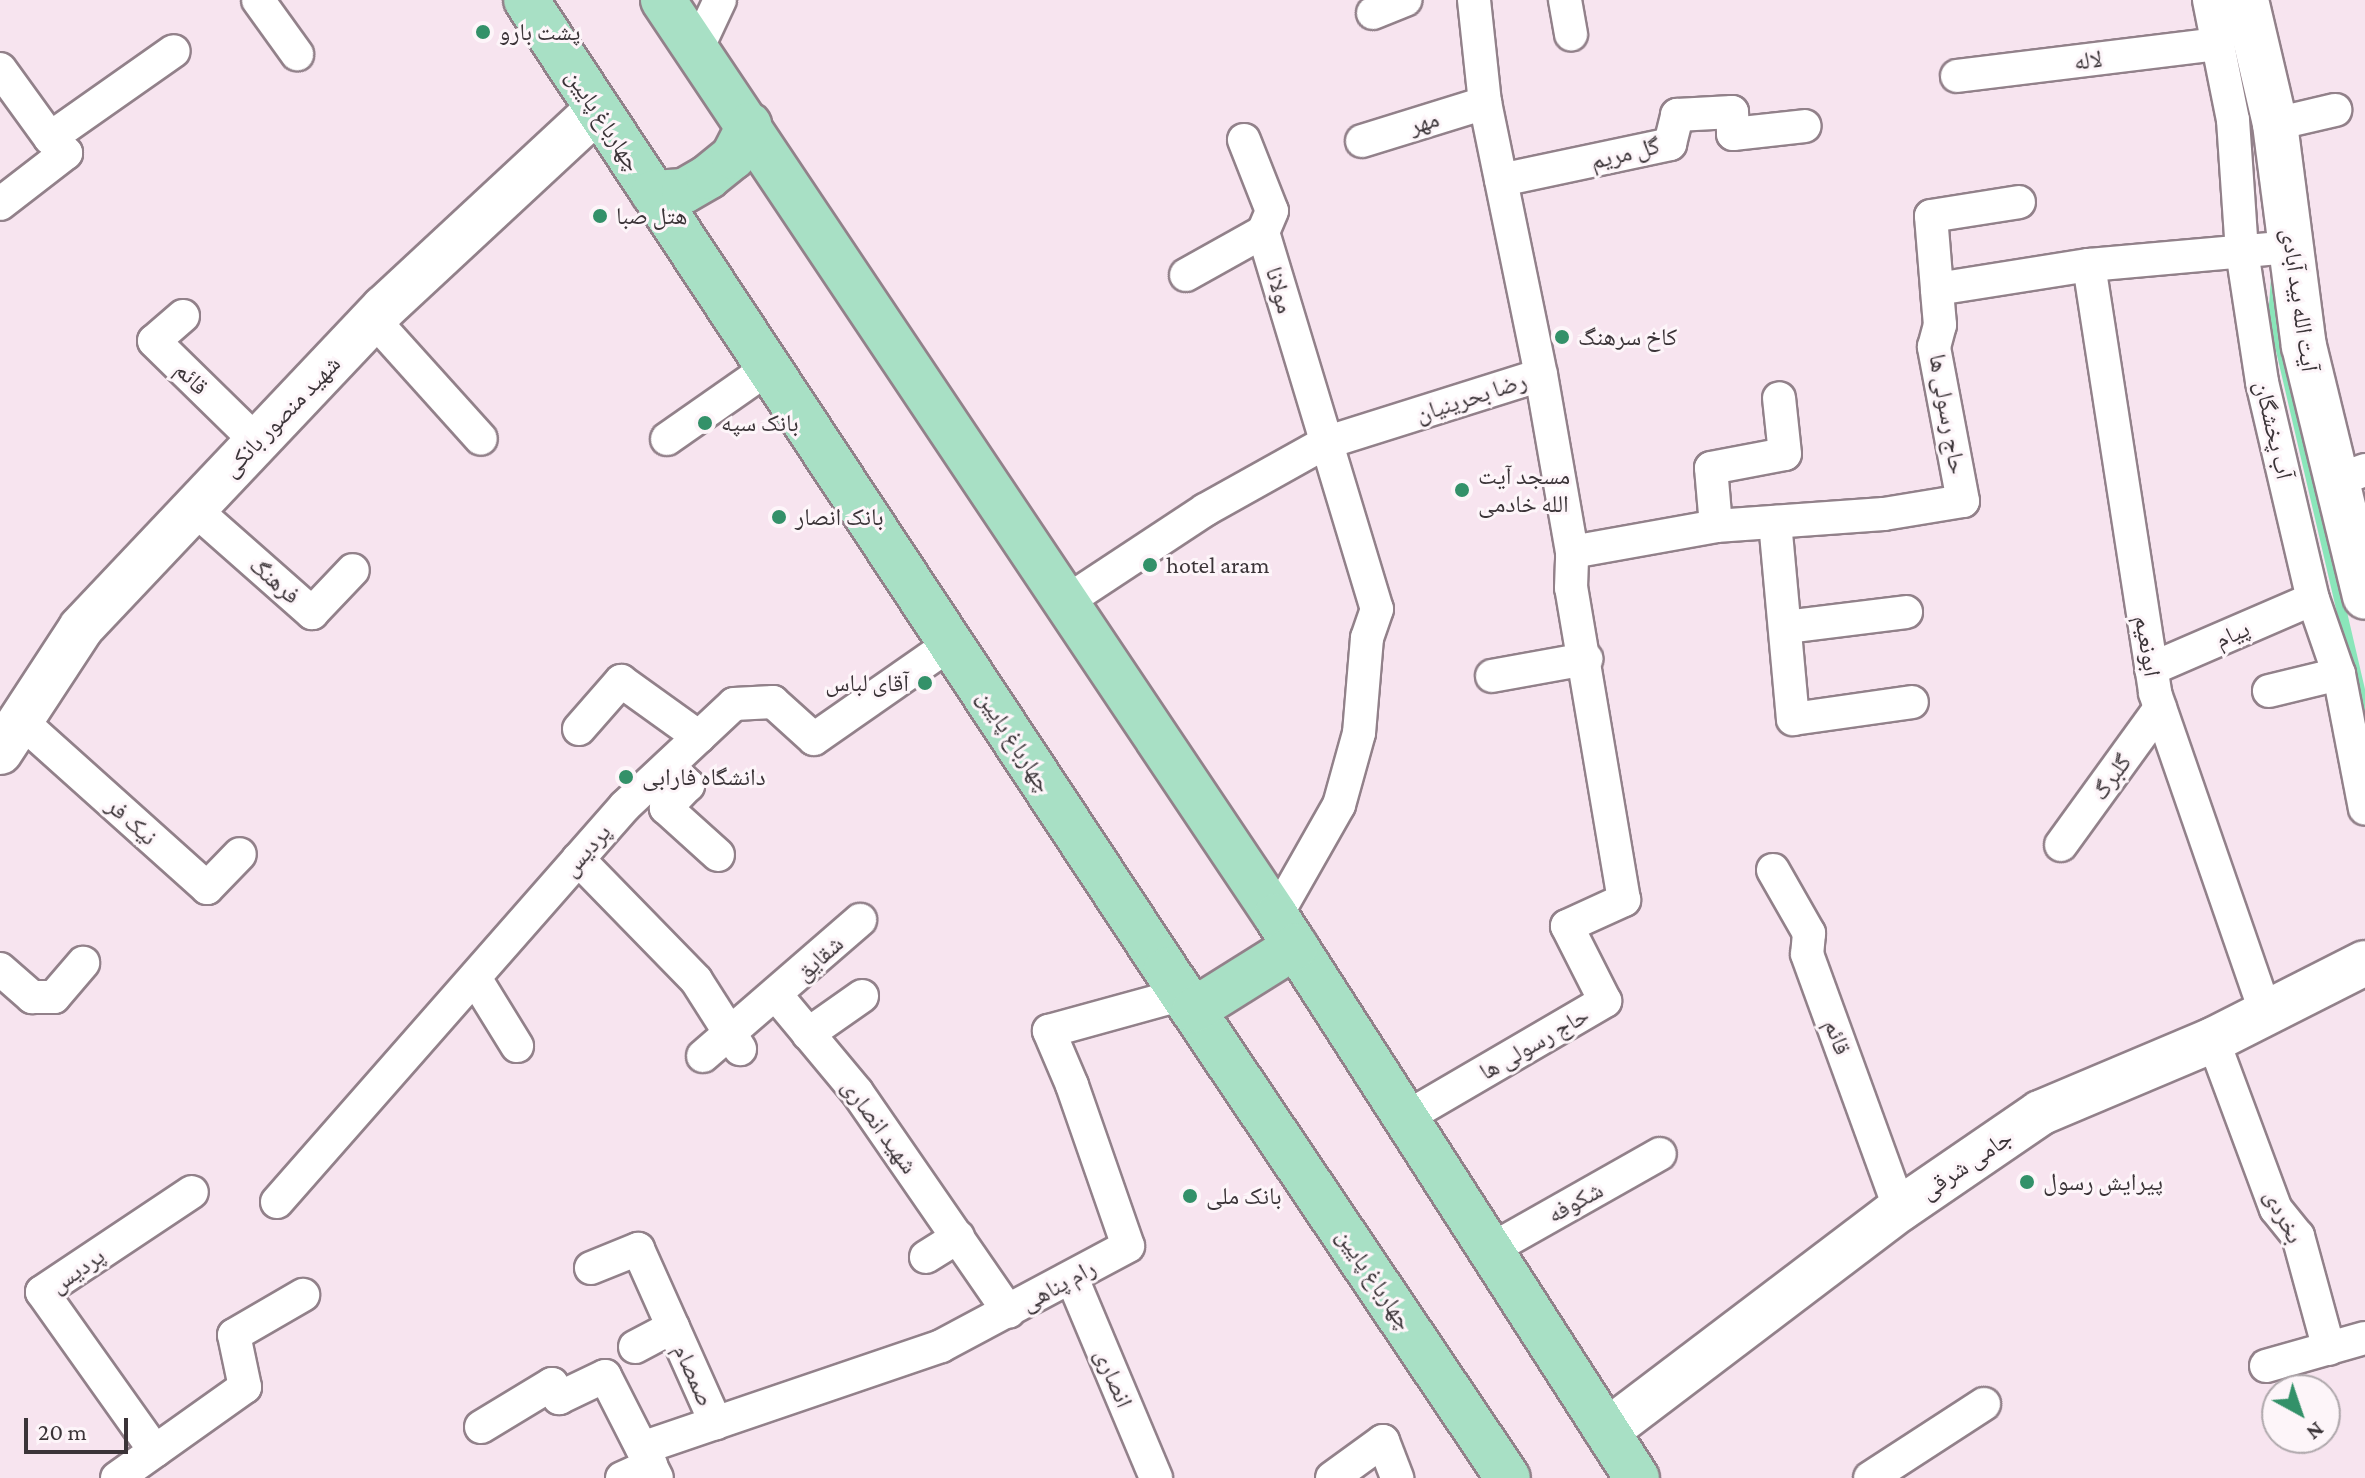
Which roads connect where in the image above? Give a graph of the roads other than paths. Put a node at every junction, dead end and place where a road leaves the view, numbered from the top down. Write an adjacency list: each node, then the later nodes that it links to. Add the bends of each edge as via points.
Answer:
1 (258, 0): 15 (street)
2 (526, 0): 19 (main road, چهارباغ پایین)
3 (663, 0): 13 (main road)
4 (720, 0): 13 (street)
5 (1406, 0): 10 (street)
6 (1474, 0): 18 (street, رضا بحرینیان)
7 (1565, 0): 11 (street)
8 (2209, 0): 12 (street, آب پخشگان)
9 (2246, 0): 21 (street, آیت الله بید آبادی)
10 (1373, 13)
11 (1571, 34)
12 (2219, 44): 17 (street, لاله); 33 (street, آب پخشگان, via 2233,120)
13 (697, 49): 22 (main road)
14 (174, 51): 24 (street)
15 (297, 54)
16 (0, 69): 24 (street)
17 (1957, 76)
18 (1485, 103): 26 (street, مهر); 27 (street, رضا بحرینیان)
19 (597, 110): 28 (main road, چهارباغ پایین); 38 (street, شهید منصور بانکی)
20 (2335, 110): 21 (street)
21 (2275, 124): 32 (street, آیت الله بید آبادی)
22 (749, 125): 28 (main road, via 733,157 708,177 684,191); 54 (main road)
23 (1805, 126): 27 (street, گل مریم, via 1733,134 1732,112 1677,115 1670,144)
24 (50, 138): 30 (street, via 66,153)
25 (1244, 140): 31 (street, مولانا, via 1272,211)
26 (1362, 141)
27 (1501, 180): 40 (street, رضا بحرینیان)
28 (653, 193): 39 (main road, چهارباغ پایین)
29 (2019, 202): 36 (street, via 1931,216)
30 (0, 204)
31 (1263, 232): 35 (street); 45 (street, مولانا)
32 (2292, 247): 33 (street); 46 (street, آیت الله بید آبادی, via 2304,346)
33 (2242, 251): 34 (street); 53 (street, آب پخشگان, via 2262,382)
34 (2089, 265): 36 (street); 59 (street, ابونعیم)
35 (1186, 275)
36 (1937, 289): 48 (street, حاج رسولی ها, via 1940,325 1934,347 1963,501 1884,514)
37 (183, 316): 44 (street, قائم, via 154,341)
38 (373, 319): 42 (street); 44 (street, شهید منصور بانکی)
39 (770, 367): 43 (street); 57 (main road, چهارباغ پایین)
40 (1541, 375): 45 (street, رضا بحرینیان); 50 (street, حاج رسولی ها)
41 (1779, 398): 49 (street, via 1785,454 1711,468)
42 (481, 439)
43 (667, 439)
44 (256, 441): 47 (street, شهید منصور بانکی)
45 (1325, 443): 54 (street, رضا بحرینیان, via 1205,510); 76 (street, via 1377,609 1367,638 1359,733 1339,805)
46 (2350, 475): 51 (street, آیت الله بید آبادی)
47 (193, 508): 52 (street, فرهنگ, via 312,613); 66 (street, شهید منصور بانکی, via 81,628)
48 (1775, 522): 49 (street, حاج رسولی ها); 56 (street)
49 (1716, 526): 50 (street, حاج رسولی ها)
50 (1572, 552): 58 (street, حاج رسولی ها, via 1571,588)
51 (2361, 569)
52 (353, 570)
53 (2313, 599): 59 (street, پیام); 60 (street, آب پخشگان)
54 (1067, 601): 76 (main road)
55 (1906, 612): 56 (street)
56 (1786, 627): 63 (street, via 1793,719)
57 (950, 644): 67 (street, پردیس, via 814,739 773,702 734,704); 83 (main road, چهارباغ پایین)
58 (1586, 659): 61 (street); 90 (street, حاج رسولی ها, via 1624,900 1567,926 1605,1001)
59 (2151, 669): 64 (street, ابونعیم)
60 (2339, 674): 62 (street); 69 (street, آب پخشگان)
61 (1492, 676)
62 (2269, 691)
63 (1912, 702)
64 (2160, 708): 70 (street, گلبرگ); 84 (street, ابونعیم)
65 (579, 729): 67 (street, via 621,681)
66 (11, 736): 71 (street, نیک فر, via 207,888)
67 (699, 737): 68 (street, پردیس)
68 (668, 766): 72 (street, via 688,785 666,808); 73 (street, پردیس)
69 (2365, 809)
70 (2061, 845)
71 (240, 854)
72 (718, 855)
73 (578, 859): 80 (street, پردیس); 87 (street, via 696,980)
74 (1773, 870): 94 (street, قائم, via 1809,933 1807,954)
75 (860, 920): 81 (street, شقایق)
76 (1286, 931): 83 (main road); 90 (main road)
77 (83, 963): 79 (street, via 54,997 32,997)
78 (2365, 963): 84 (street, جامی شرقی)
79 (0, 969)
80 (475, 978): 88 (street); 93 (street, پردیس)
81 (777, 996): 85 (street, شهید انصاری); 87 (street)
82 (862, 996): 85 (street)
83 (1188, 1002): 99 (street, رام پناهی, via 1049,1031 1128,1246); 117 (main road, چهارباغ پایین)
84 (2266, 1013): 86 (street, جامی شرقی)
85 (808, 1034): 95 (street, شهید انصاری, via 857,1092)
86 (2213, 1040): 94 (street, جامی شرقی, via 2040,1113); 105 (street, بخردی, via 2276,1209 2298,1236)
87 (735, 1042): 89 (street)
88 (517, 1046)
89 (703, 1056)
90 (1405, 1118): 96 (main road)
91 (1660, 1154): 96 (street, شکوفه)
92 (192, 1192): 111 (street, پردیس, via 42,1292)
93 (277, 1202)
94 (1900, 1209): 110 (street, جامی شرقی)
95 (958, 1237): 97 (street); 101 (street, شهید انصاری)
96 (1490, 1250): 110 (main road)
97 (926, 1257)
98 (591, 1268): 102 (street, صمصام, via 638,1249)
99 (1072, 1278): 101 (street, رام پناهی); 114 (street, انصاری)
100 (303, 1295): 111 (street, via 234,1335 245,1387)
101 (1009, 1312): 108 (street, رام پناهی, via 941,1346)
102 (673, 1327): 104 (street, صمصام); 108 (street, صمصام)
103 (2365, 1338): 105 (street)
104 (635, 1347)
105 (2329, 1349): 106 (street)
106 (2266, 1366)
107 (1984, 1404): 119 (street)
108 (716, 1423): 112 (street, رام پناهی)
109 (481, 1427): 112 (street, via 552,1384 559,1398 605,1376)
110 (1607, 1431): 118 (main road)
111 (155, 1451): 113 (street)
112 (643, 1467)
113 (117, 1478)
114 (1156, 1478)
115 (1332, 1478): 116 (street, via 1383,1441)
116 (1397, 1478)
117 (1508, 1478)
118 (1637, 1478)
119 (1870, 1478)

